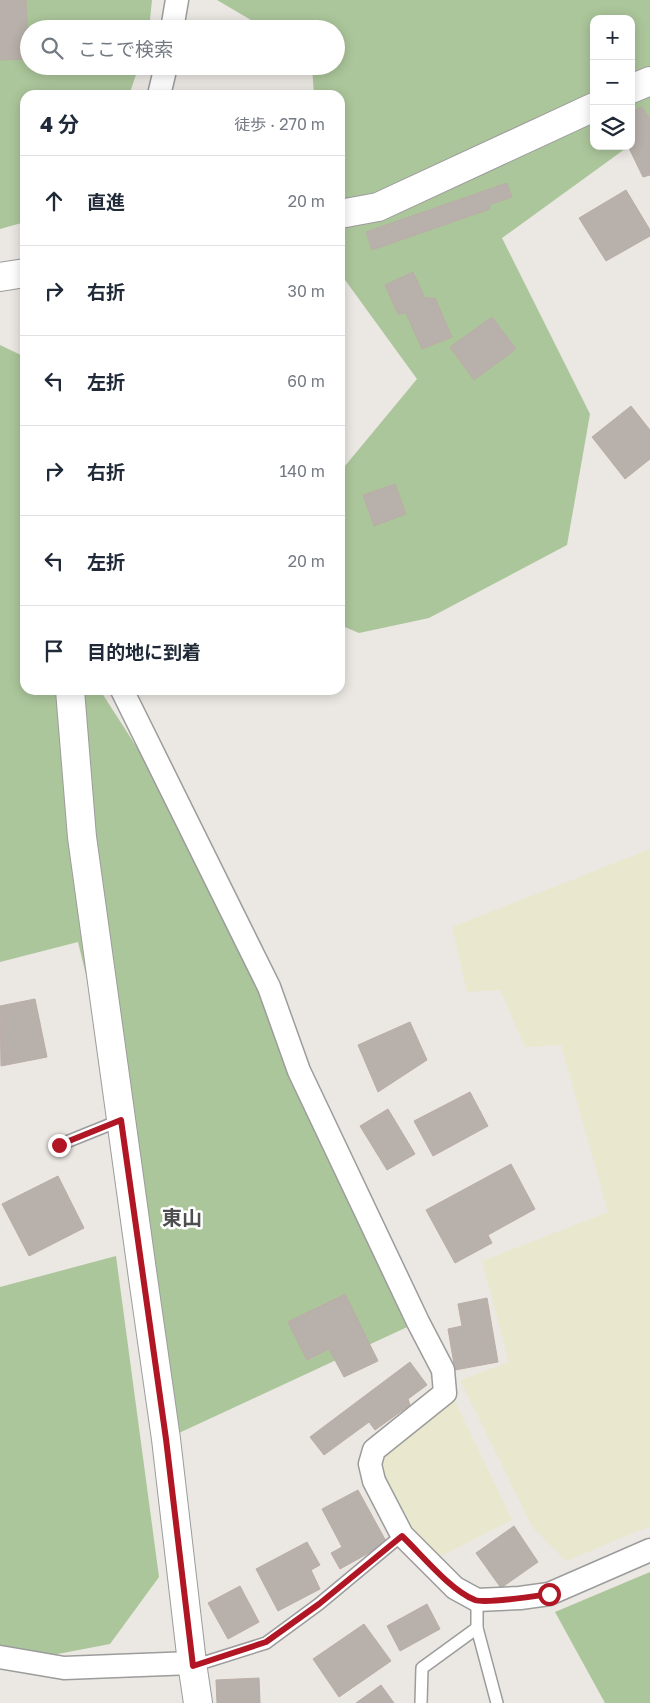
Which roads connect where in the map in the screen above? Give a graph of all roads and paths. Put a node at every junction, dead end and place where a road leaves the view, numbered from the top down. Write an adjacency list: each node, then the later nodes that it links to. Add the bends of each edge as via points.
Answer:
1 (177, 0): 2 (street)
2 (174, 20)
3 (164, 75): 6 (street)
4 (650, 81): 5 (street)
5 (635, 87)
6 (160, 90)
7 (590, 109): 8 (street, via 378,207)
8 (345, 213)
9 (20, 274): 10 (street)
10 (0, 277)
11 (70, 695): 13 (street, via 82,837)
12 (124, 695): 15 (street, via 269,987 299,1071 443,1370 445,1393 374,1450 370,1464 374,1481)
13 (121, 1120): 14 (lane); 20 (street, via 166,1439)
14 (59, 1145)
15 (402, 1536): 17 (street, via 455,1588); 20 (lane, via 319,1604 266,1642)
16 (650, 1550): 17 (street, via 549,1594)
17 (477, 1600): 18 (lane)
18 (477, 1628): 22 (lane, via 422,1668); 23 (lane)
19 (0, 1657): 20 (street, via 64,1668)
20 (192, 1664): 21 (street)
21 (198, 1703)
22 (421, 1703)
23 (497, 1703)

